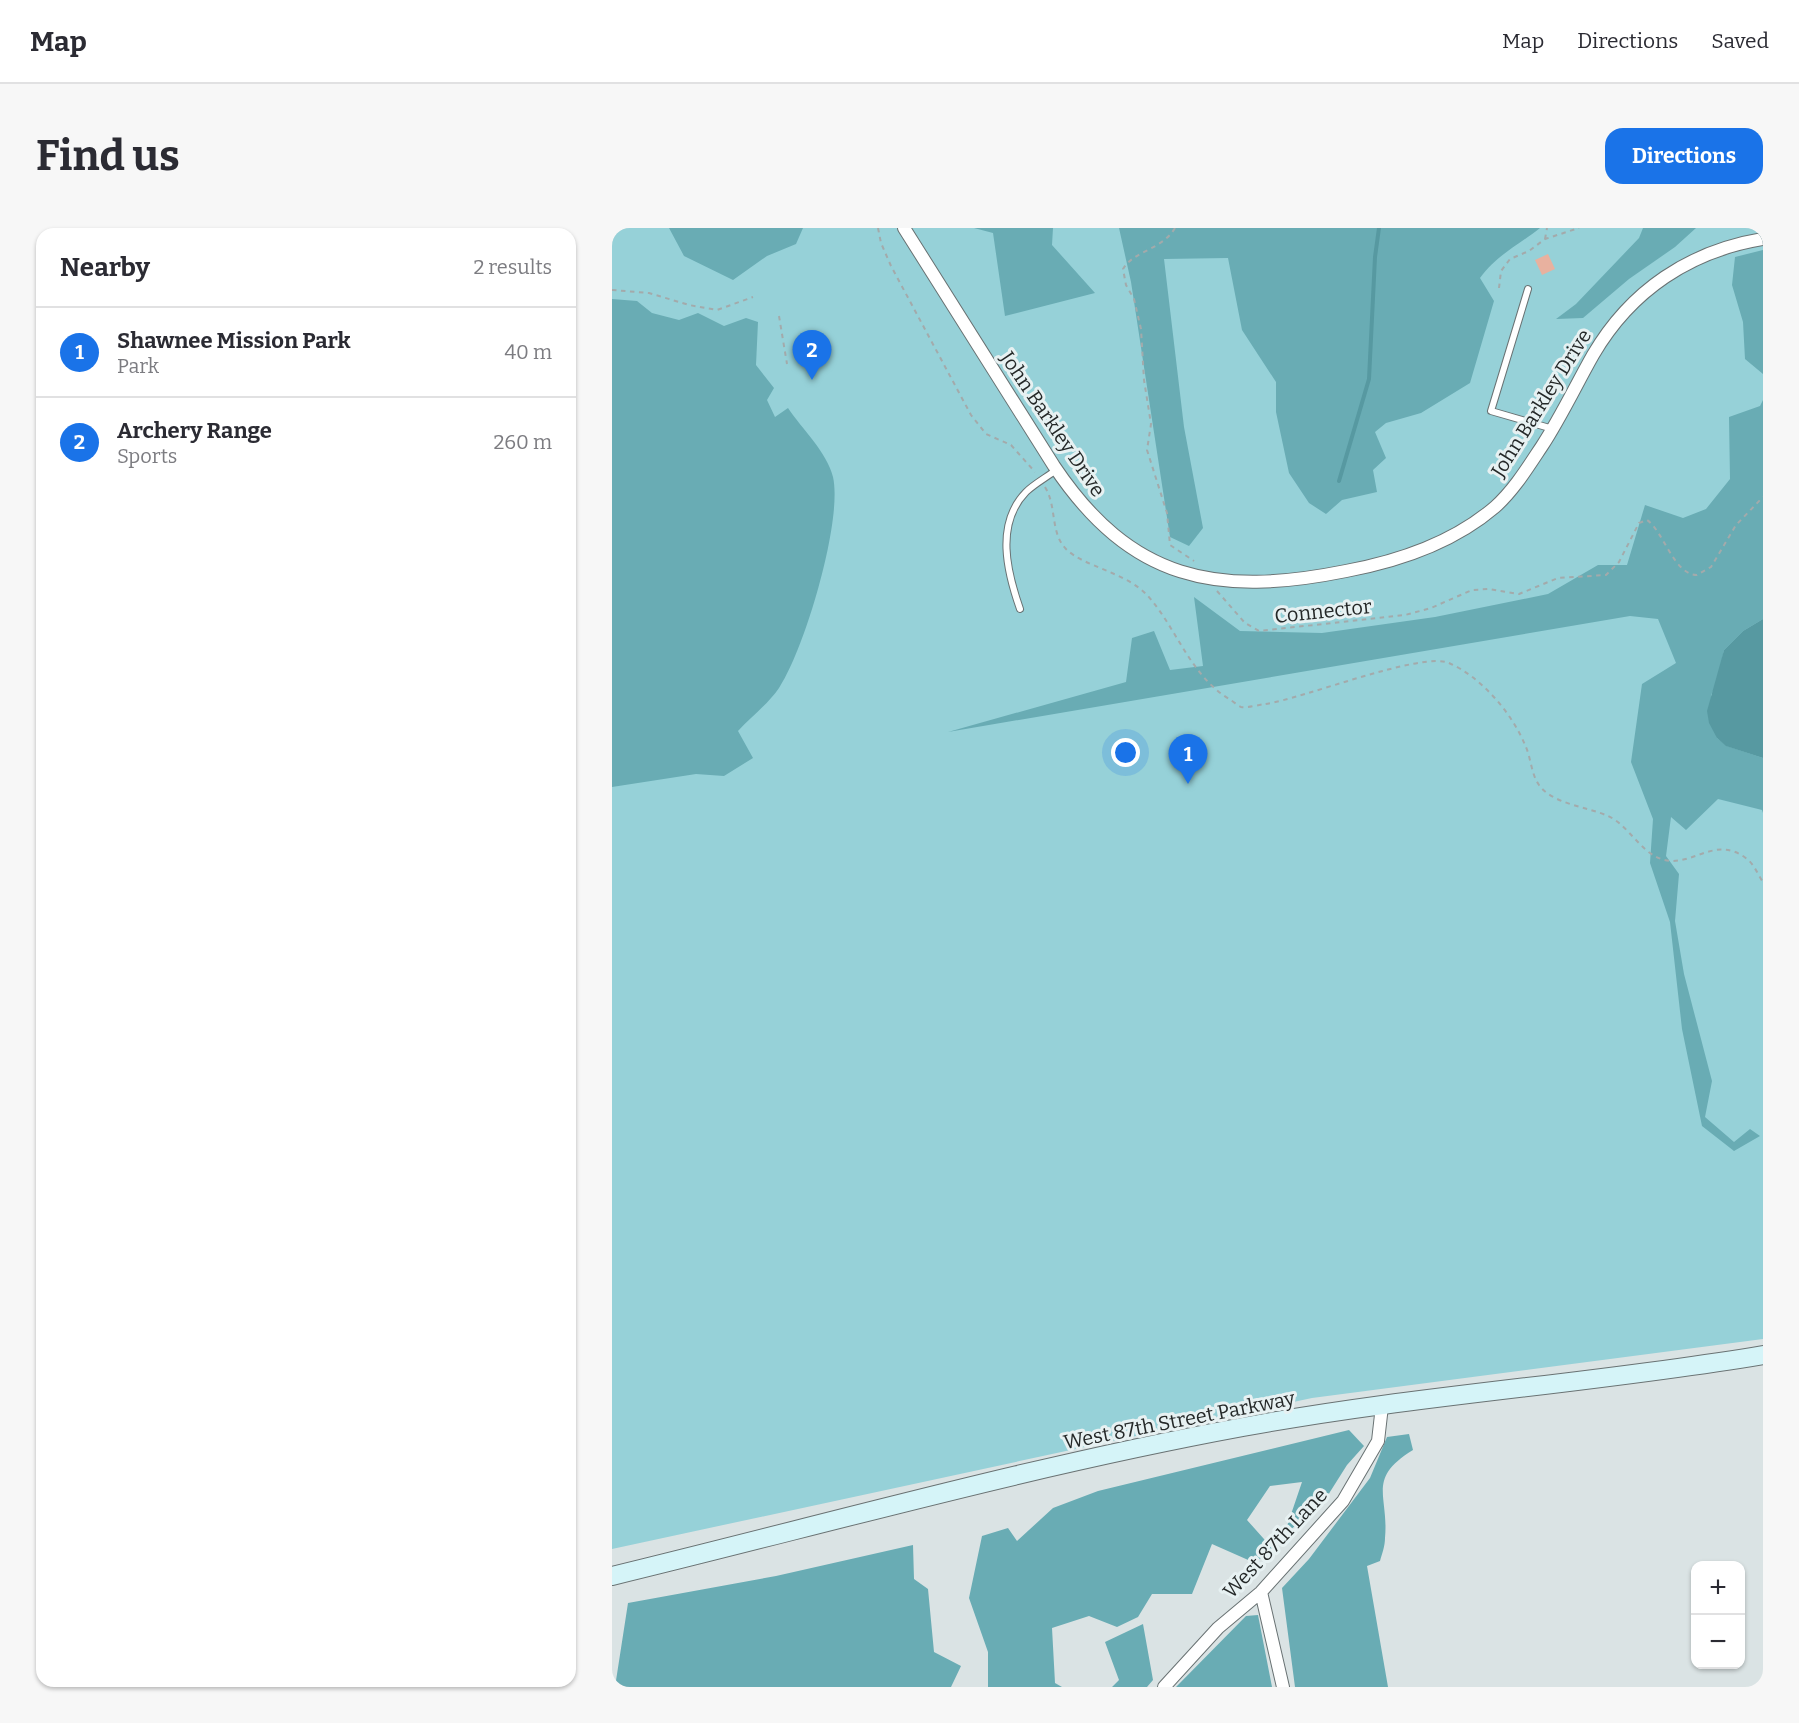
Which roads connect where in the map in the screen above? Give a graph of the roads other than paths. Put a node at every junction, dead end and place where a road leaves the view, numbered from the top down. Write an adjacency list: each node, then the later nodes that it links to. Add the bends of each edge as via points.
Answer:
1 (904, 228): 5 (street, John Barkley Drive)
2 (1763, 238): 4 (street, John Barkley Drive, via 1704,255 1672,270 1646,290 1606,335)
3 (1528, 289): 4 (lane, via 1491,411)
4 (1553, 429): 5 (street, John Barkley Drive, via 1496,506 1441,542 1369,567 1256,584 1184,573 1149,558 1119,539 1074,496)
5 (1056, 470): 6 (lane, via 1025,493 1008,528 1008,572)
6 (1020, 609)
7 (1763, 1355): 8 (main road, West 87th Street Parkway, via 1682,1369)
8 (1382, 1406): 9 (main road, West 87th Street Parkway, via 1246,1426 1119,1452); 10 (street, West 87th Lane, via 1378,1441 1354,1484)
9 (612, 1576)
10 (1261, 1592): 11 (street, West 87th Lane, via 1218,1628); 12 (street)
11 (1164, 1687)
12 (1283, 1687)

